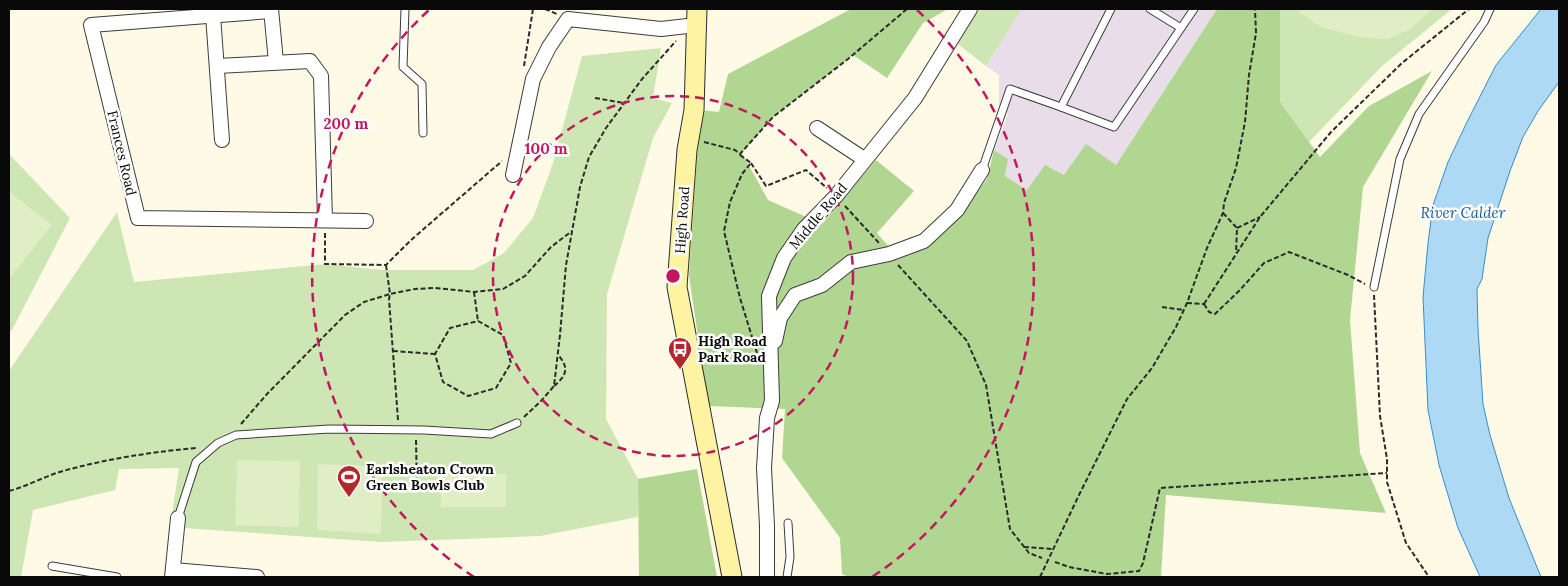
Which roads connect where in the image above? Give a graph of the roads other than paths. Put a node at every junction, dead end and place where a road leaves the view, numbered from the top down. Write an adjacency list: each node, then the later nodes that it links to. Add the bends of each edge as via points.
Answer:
1 (405, 9): 15 (lane, via 403,67 422,84)
2 (970, 9): 17 (street, Middle Road, via 915,98)
3 (1111, 9): 13 (lane)
4 (1150, 9): 10 (lane)
5 (1194, 9): 10 (lane)
6 (1490, 9): 22 (lane, via 1419,114 1400,158)
7 (271, 10): 8 (street, Frances Road); 11 (street)
8 (213, 15): 12 (street); 20 (street, Frances Road, via 91,25 138,218)
9 (691, 20): 19 (street, via 661,29 568,18 533,79); 31 (street, High Road, via 694,110 687,150 677,287)
10 (1181, 28): 13 (lane, via 1114,127)
11 (276, 62): 12 (street); 20 (street, via 310,61 321,76)
12 (217, 66): 16 (street)
13 (1061, 107): 18 (lane, via 1010,89)
14 (817, 128): 17 (street)
15 (423, 133)
16 (222, 140)
17 (864, 159): 23 (street, Middle Road, via 836,196 804,229 784,258 768,296)
18 (982, 170): 23 (street, via 957,210 924,241 889,254 852,262 822,285 795,295 780,318 774,347 776,389)
19 (513, 175)
20 (325, 220): 21 (street, Frances Road)
21 (366, 221)
22 (1374, 287)
23 (772, 401): 32 (street, Middle Road, via 767,418 764,468)
24 (517, 423): 25 (lane, via 492,434 329,429 236,435 213,447 196,462)
25 (178, 518): 28 (street)
26 (788, 523): 33 (lane, via 790,557)
27 (52, 566): 29 (lane)
28 (172, 574): 30 (street)
29 (117, 577)
30 (257, 577)
31 (732, 577)
32 (767, 577)
33 (787, 577)

